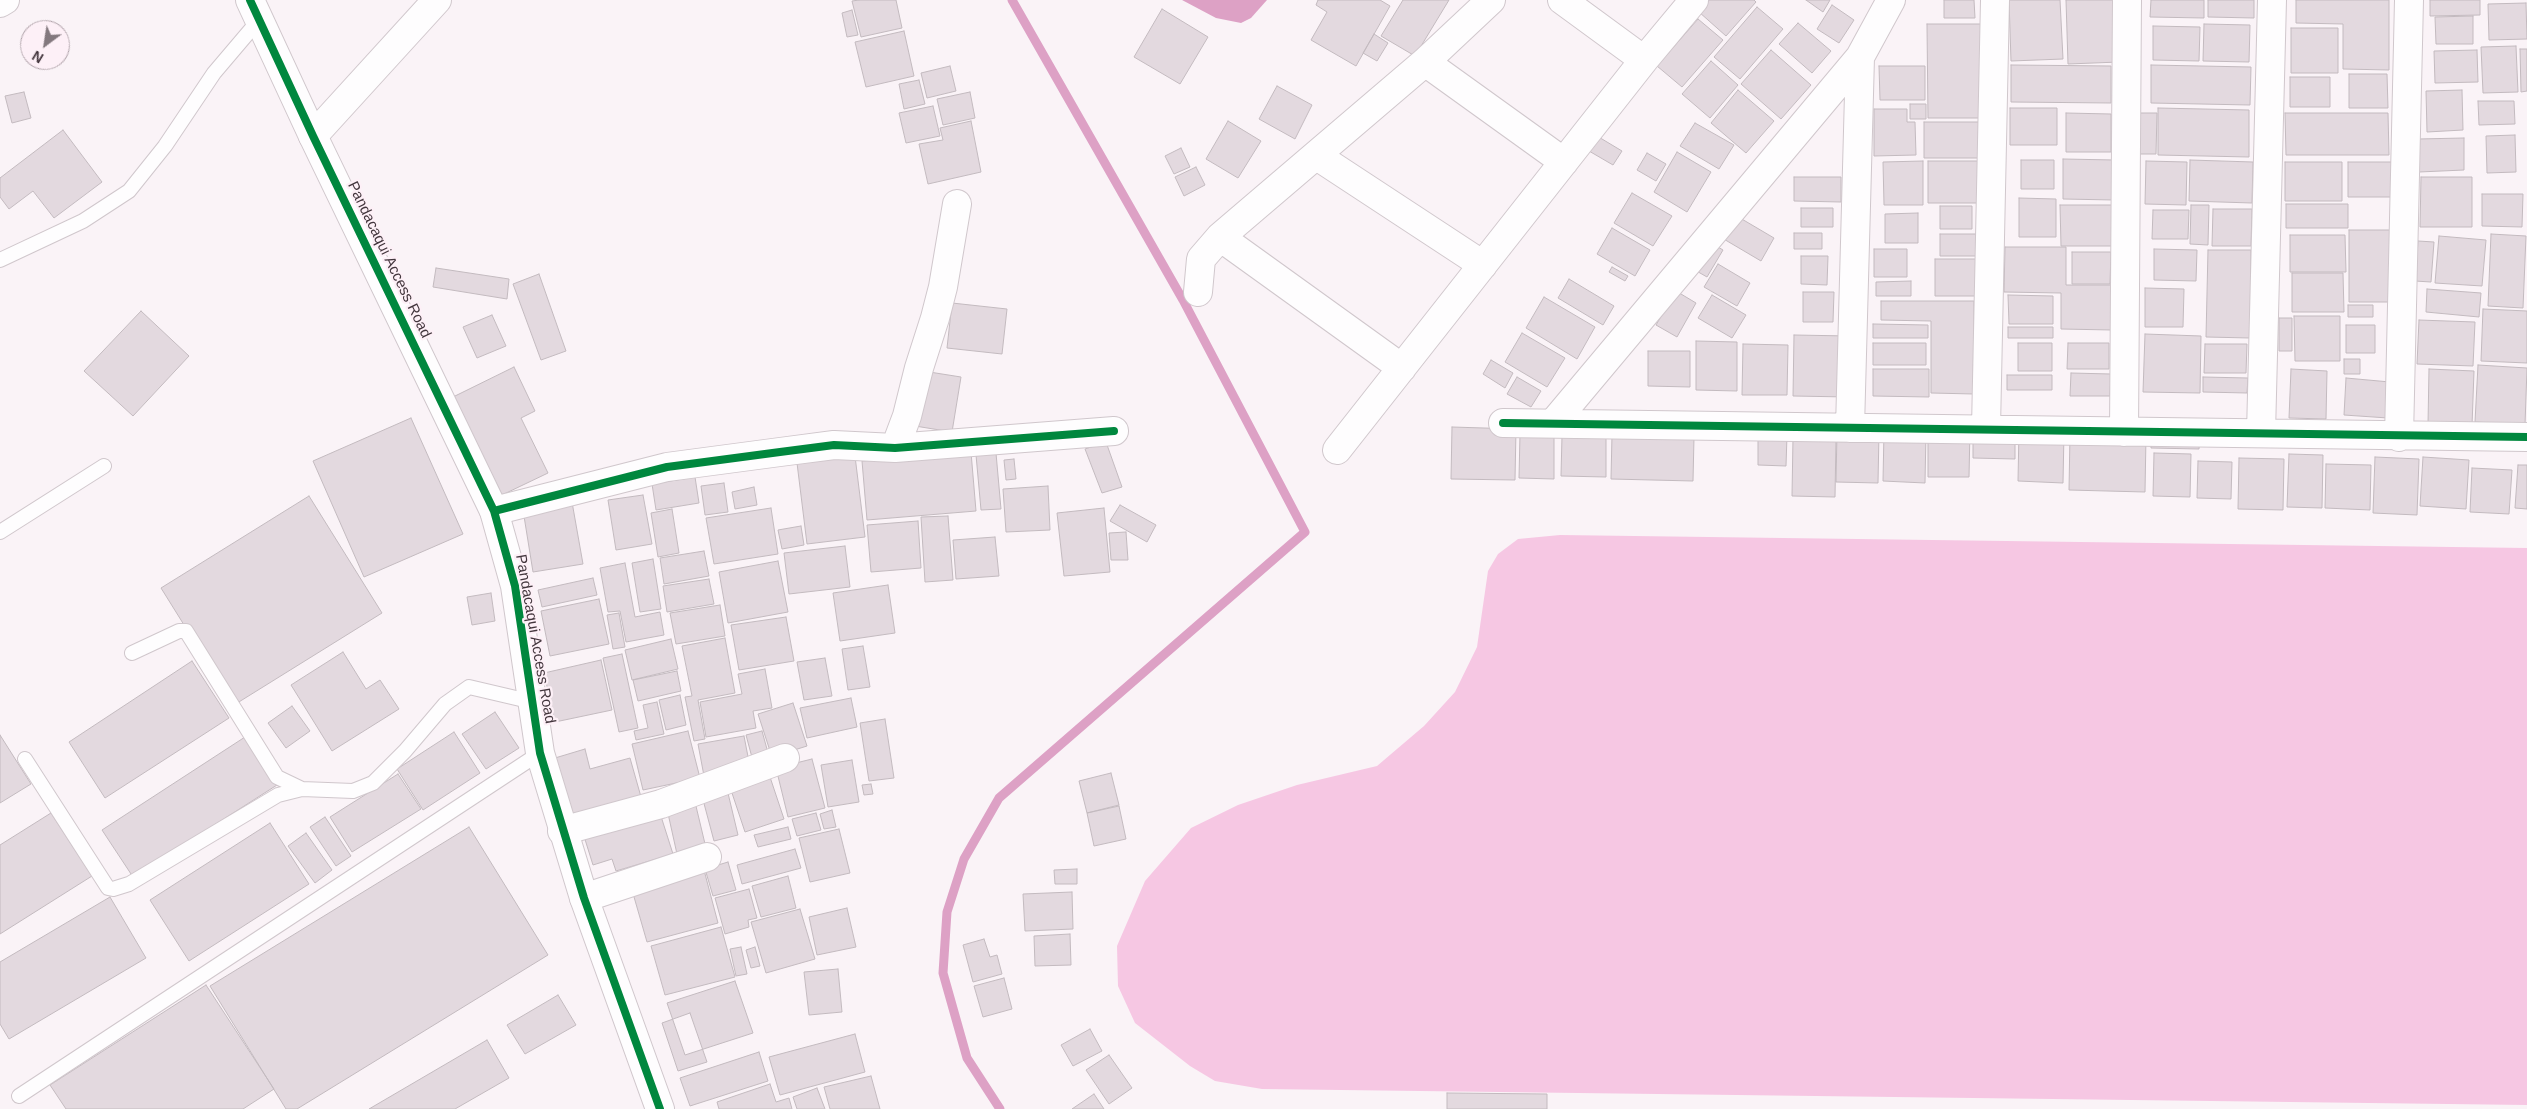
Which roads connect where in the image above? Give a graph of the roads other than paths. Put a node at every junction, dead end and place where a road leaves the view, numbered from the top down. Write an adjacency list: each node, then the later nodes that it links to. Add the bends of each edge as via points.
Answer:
1 (5, 0): 11 (street)
2 (437, 0): 16 (street)
3 (1491, 0): 15 (street)
4 (1562, 0): 14 (street)
5 (1694, 0): 14 (street)
6 (1891, 0): 13 (street)
7 (1995, 0): 28 (street)
8 (2127, 0): 30 (street)
9 (2272, 0): 31 (street)
10 (2408, 0): 32 (street)
11 (0, 3)
12 (255, 10): 16 (street, Pandacaqui Access Road); 21 (lane, via 165,146 129,191 83,221)
13 (1860, 57): 25 (street); 27 (street)
14 (1644, 60): 18 (street)
15 (1425, 62): 17 (street); 18 (street)
16 (313, 136): 37 (street, Pandacaqui Access Road)
17 (1316, 156): 20 (street); 22 (street)
18 (1564, 162): 22 (street)
19 (956, 204): 34 (street, via 937,310)
20 (1220, 237): 23 (street, via 1201,259); 24 (street)
21 (0, 260)
22 (1483, 265): 24 (street)
23 (1198, 292)
24 (1402, 368): 35 (street)
25 (1554, 422): 26 (street); 27 (street)
26 (1503, 423)
27 (1850, 428): 28 (street)
28 (1986, 428): 30 (street)
29 (1114, 431): 34 (street)
30 (2124, 432): 31 (street)
31 (2261, 433): 32 (street)
32 (2399, 437): 33 (street)
33 (2527, 437)
34 (895, 448): 37 (street, via 834,445 667,467)
35 (1337, 450)
36 (104, 466): 38 (lane)
37 (494, 511): 40 (street, Pandacaqui Access Road, via 515,586)
38 (0, 532)
39 (132, 653): 44 (lane, via 179,631 186,631 277,778)
40 (533, 702): 41 (street, Pandacaqui Access Road); 44 (lane, via 469,687 445,704 373,783 353,791)
41 (540, 753): 45 (street, Pandacaqui Access Road); 48 (lane)
42 (786, 758): 45 (street, via 661,804)
43 (24, 759): 44 (lane, via 108,888 113,889 129,884 278,795)
44 (302, 789)
45 (562, 831): 47 (street, Pandacaqui Access Road)
46 (707, 857): 47 (street)
47 (584, 898): 49 (street, Pandacaqui Access Road)
48 (19, 1096)
49 (660, 1109)

